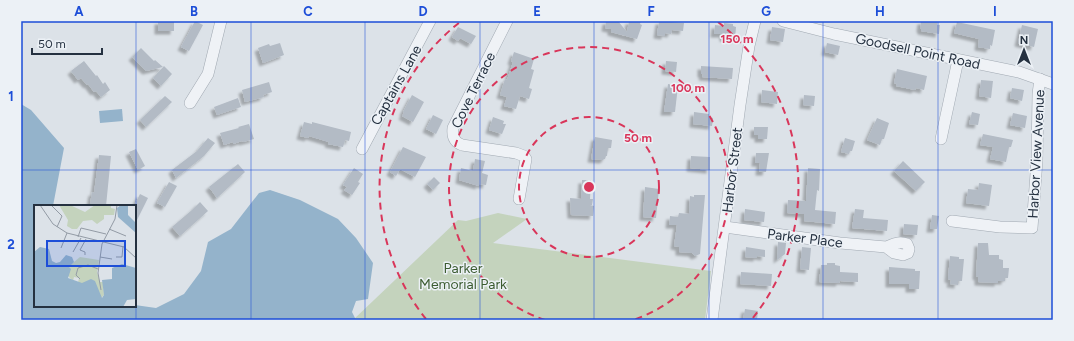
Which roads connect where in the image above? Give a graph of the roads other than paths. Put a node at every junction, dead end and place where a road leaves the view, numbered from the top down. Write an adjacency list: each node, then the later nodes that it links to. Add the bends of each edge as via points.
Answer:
1 (221, 21): 9 (street, via 208,74)
2 (430, 21): 11 (street, Captains Lane)
3 (507, 21): 12 (street, Cove Terrace, via 452,134 456,143 462,145 524,156 526,160)
4 (755, 21): 14 (street, Harbor Street, via 744,75)
5 (782, 21): 6 (street, Goodsell Point Road)
6 (958, 60): 7 (street, Goodsell Point Road, via 1020,72); 10 (street)
7 (1040, 79): 8 (street, Goodsell Point Road); 13 (street, Harbor View Avenue, via 1032,228)
8 (1053, 84)
9 (190, 103)
10 (941, 139)
11 (362, 149)
12 (519, 199)
13 (952, 221)
14 (725, 227): 15 (street, Parker Place); 16 (street, Harbor Street)
15 (886, 247)
16 (712, 320)

